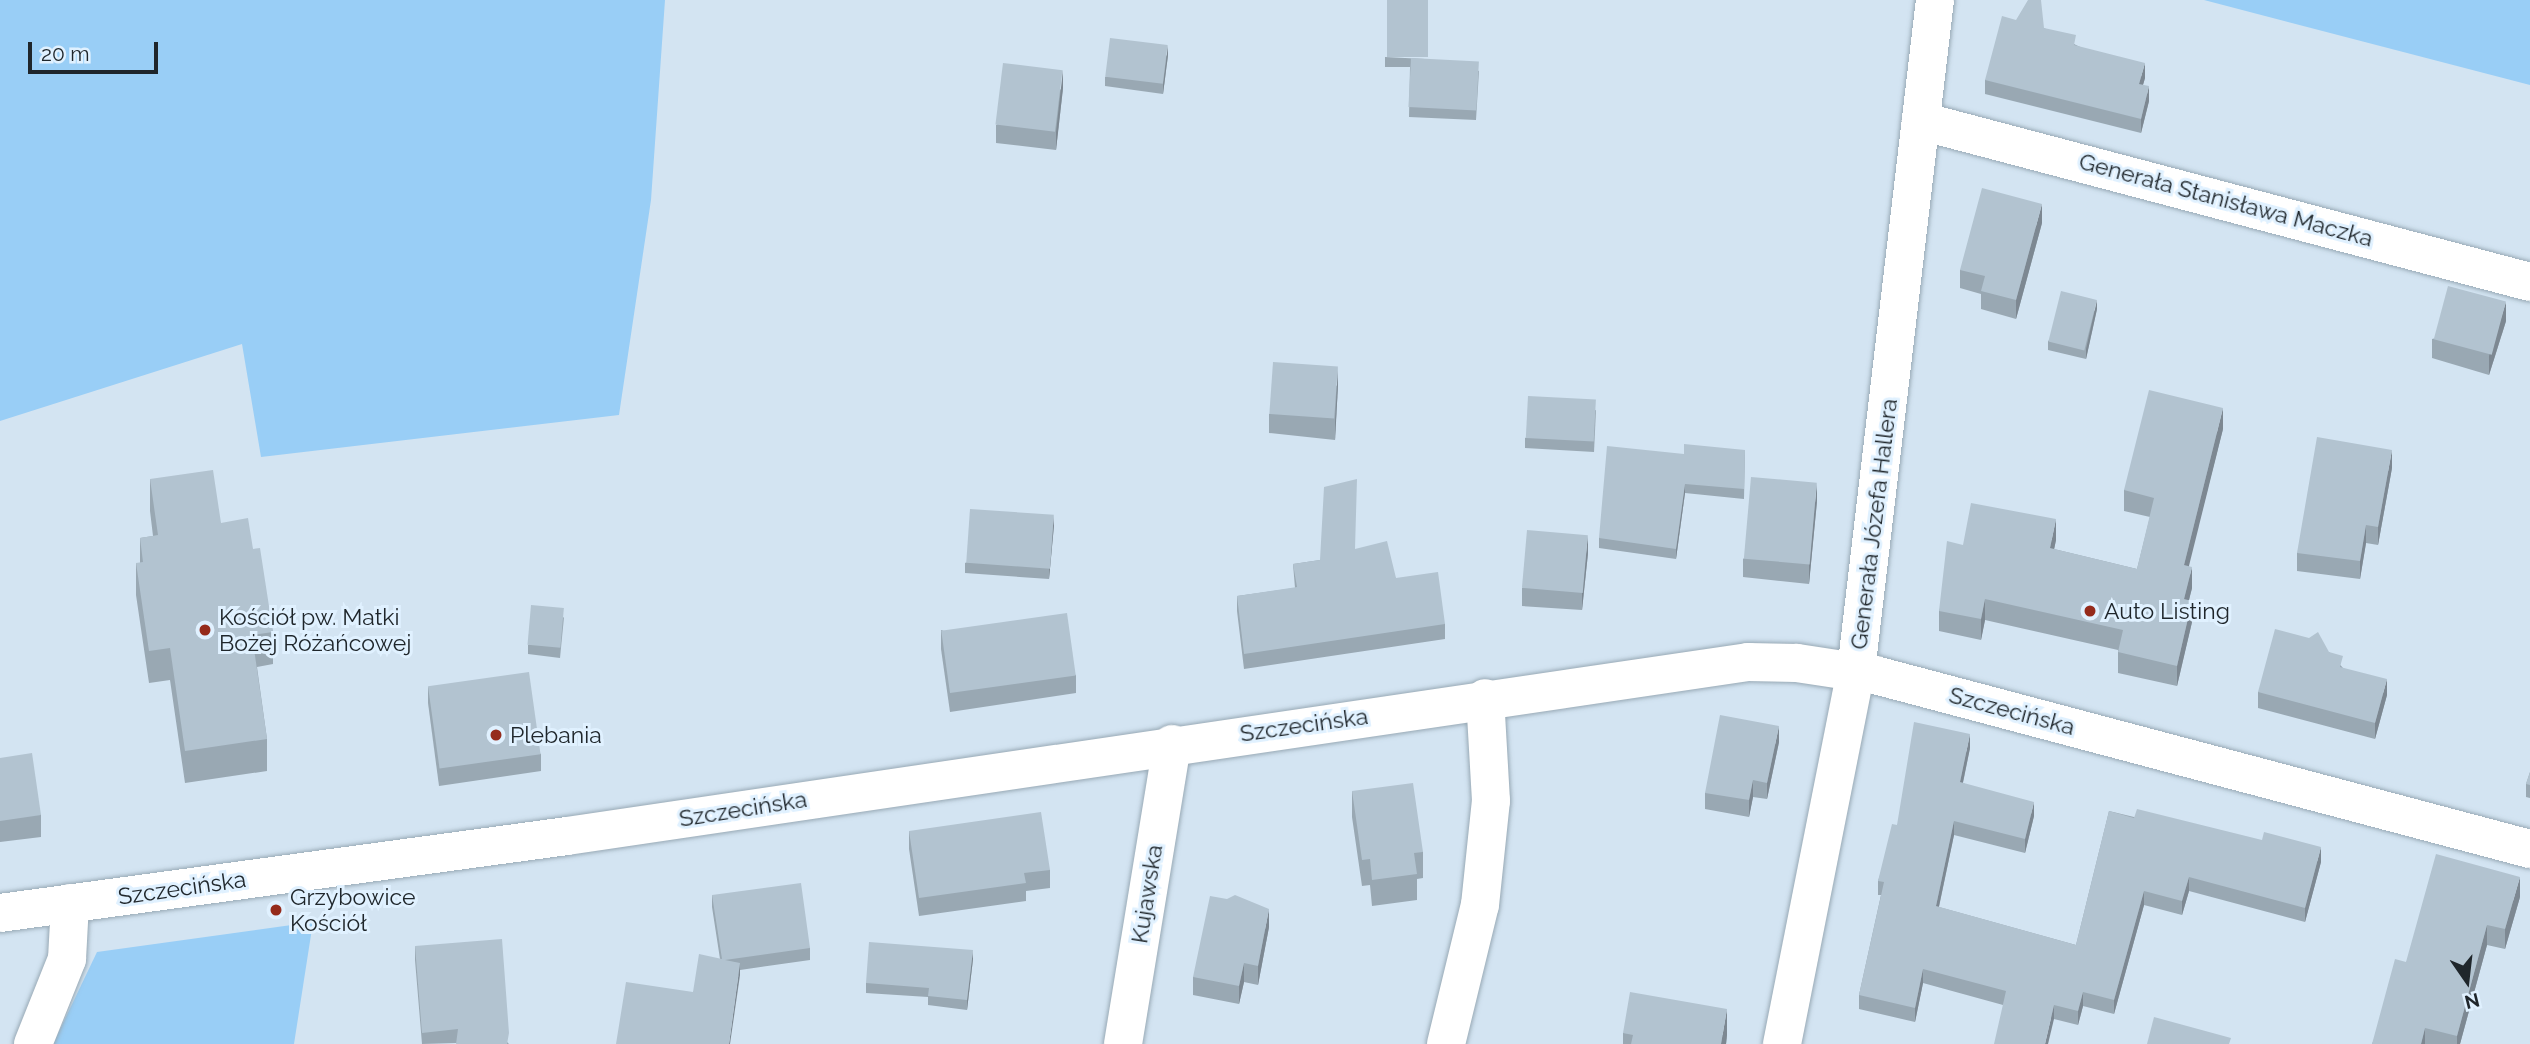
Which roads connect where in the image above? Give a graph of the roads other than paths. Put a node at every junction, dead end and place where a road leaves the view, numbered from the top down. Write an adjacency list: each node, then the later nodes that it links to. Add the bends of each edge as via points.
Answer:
1 (1935, 0): 2 (street, Generała Józefa Hallera)
2 (1922, 121): 3 (street, Generała Stanisława Maczka); 4 (street, Generała Józefa Hallera)
3 (2530, 282)
4 (1856, 671): 5 (street, Szczecińska, via 1748,662); 7 (street, Szczecińska); 13 (street, Generała Józefa Hallera)
5 (1485, 698): 6 (street, Szczecińska); 12 (street, via 1491,801 1480,905)
6 (1172, 744): 8 (street, Szczecińska, via 580,834); 11 (street, Kujawska)
7 (2530, 849)
8 (70, 903): 9 (street, Szczecińska); 10 (street, via 67,958)
9 (0, 913)
10 (33, 1044)
11 (1123, 1044)
12 (1446, 1044)
13 (1782, 1044)

